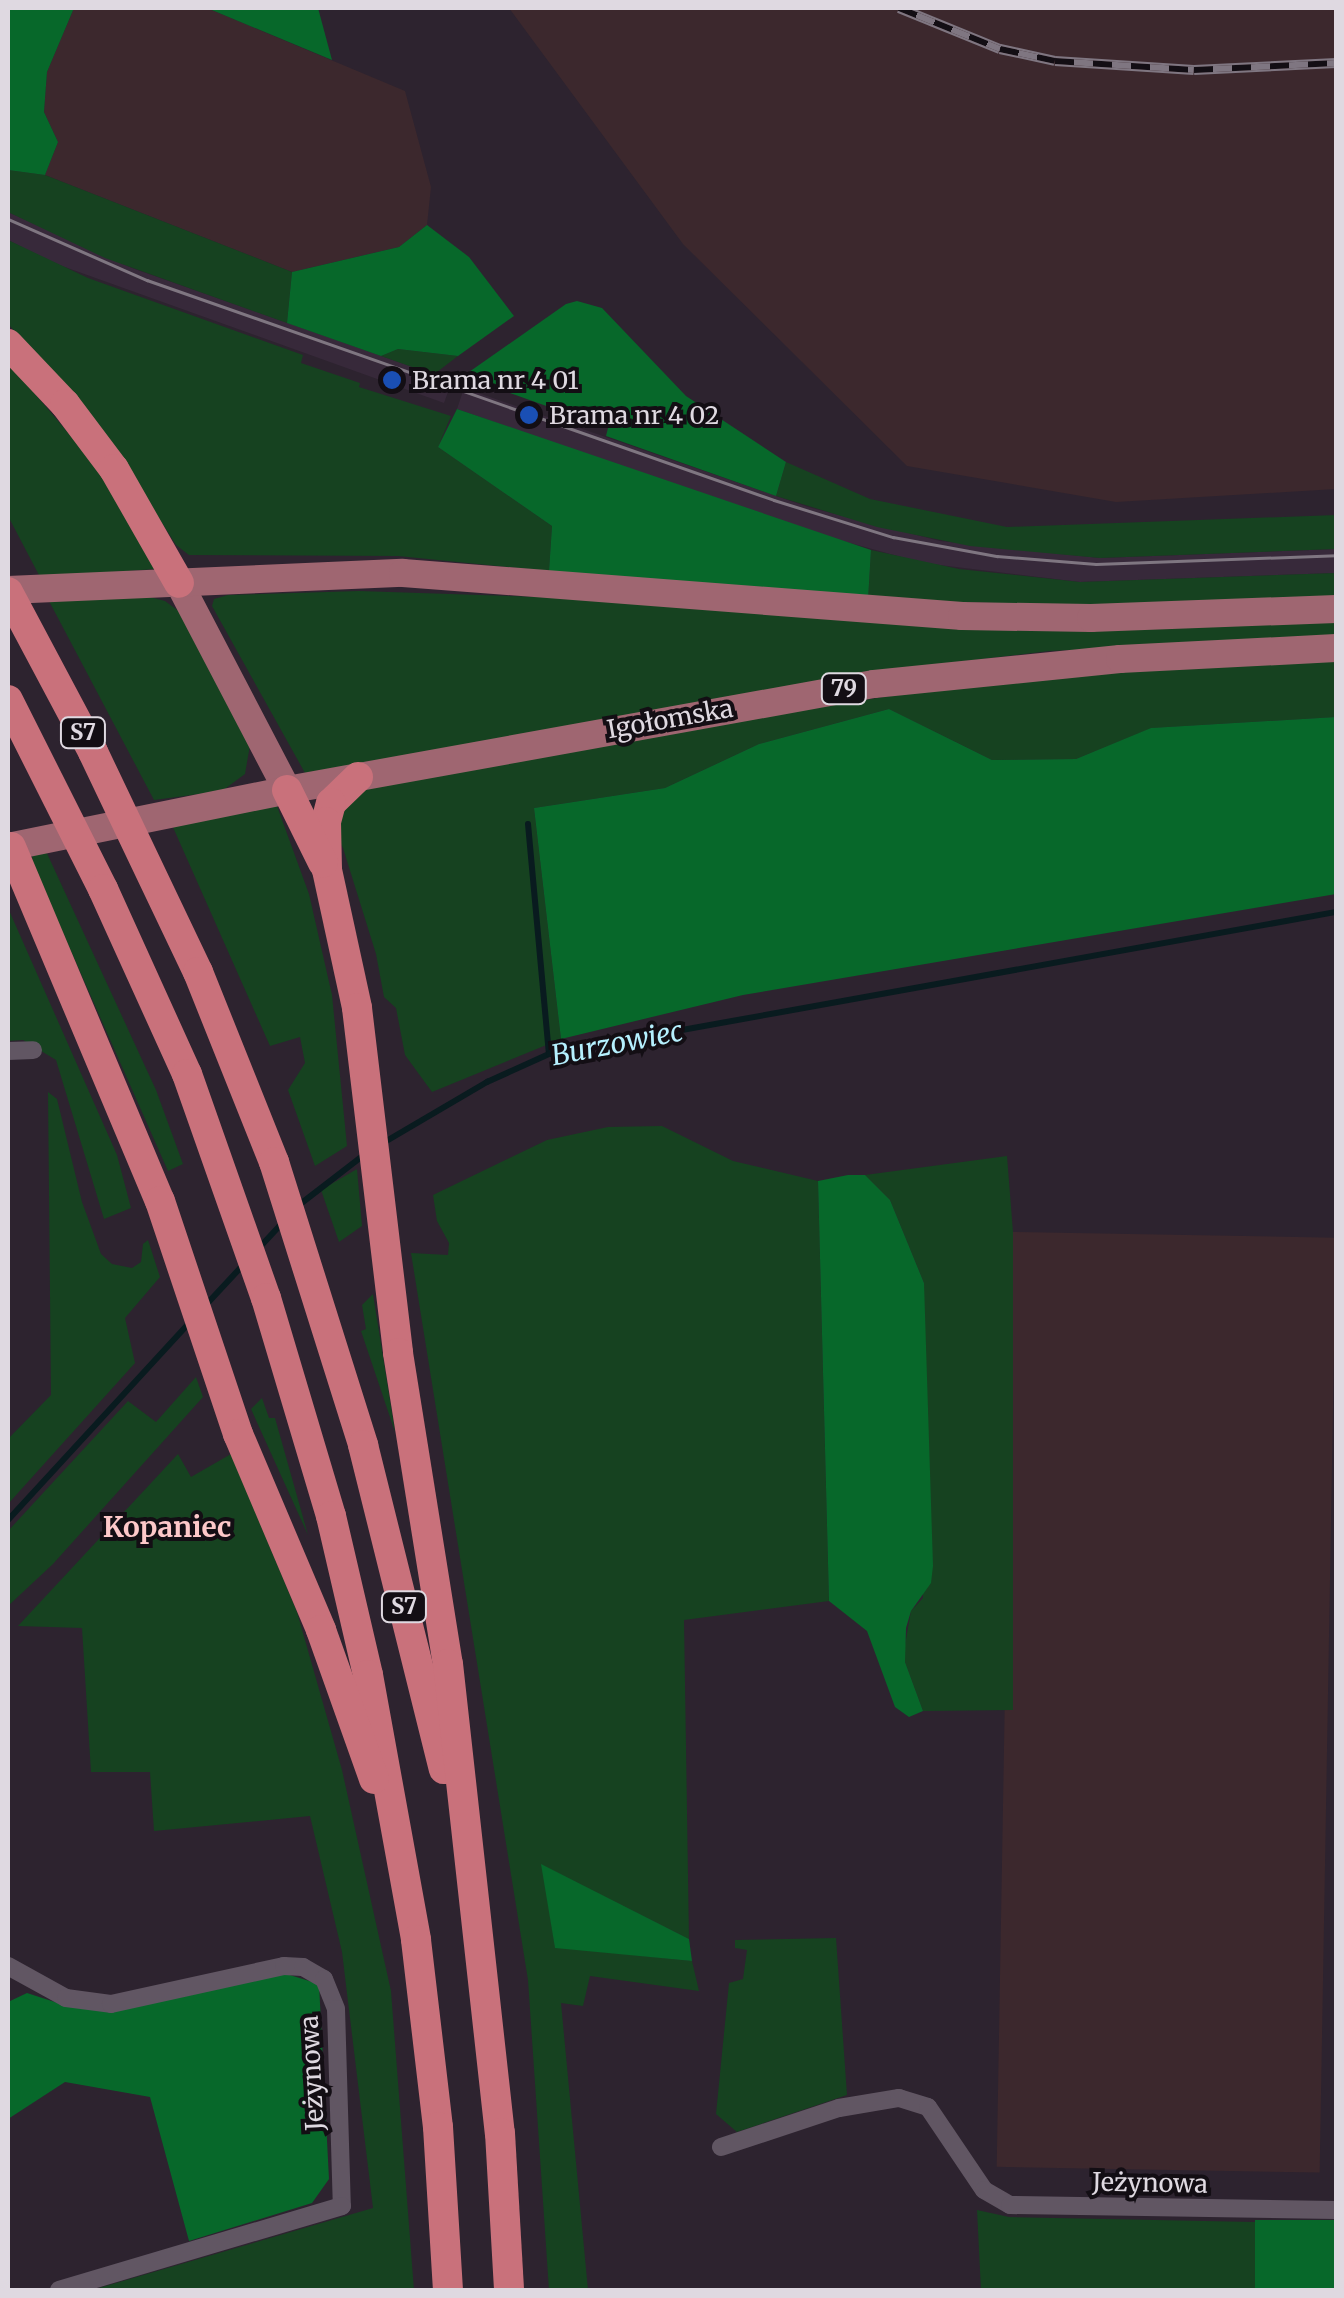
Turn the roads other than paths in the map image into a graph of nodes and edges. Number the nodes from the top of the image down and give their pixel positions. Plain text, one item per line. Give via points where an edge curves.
1 (8, 344) edge
2 (179, 583) junction
3 (8, 591) edge
4 (1336, 609) edge
5 (1336, 648) edge
6 (8, 700) edge
7 (358, 777) junction
8 (287, 790) junction
9 (9, 844) edge
10 (326, 870) junction
11 (32, 1050) dead end
12 (8, 1051) edge
13 (402, 1852) junction
14 (468, 1864) junction
15 (8, 1966) edge
16 (720, 2147) dead end
17 (1336, 2210) edge
18 (59, 2290) edge
19 (448, 2290) edge
20 (509, 2290) edge

1 - 2 highway via 114,469
2 - 3 main road
2 - 4 main road via 403,572 1016,618
2 - 8 main road
3 - 14 highway, S7 via 153,877 274,1162 387,1532
5 - 7 main road, Igołomska / 79 via 1120,659 874,684
6 - 13 highway, S7 via 187,1074 294,1390 352,1605
7 - 8 main road, Igołomska / 79
7 - 10 highway via 331,804
8 - 9 main road, Igołomska / 79
8 - 10 highway
9 - 13 highway via 160,1201 238,1434 322,1630
10 - 14 highway via 357,1008 390,1284 448,1664
11 - 12 street
13 - 19 highway, S7 via 438,2128
14 - 20 highway, S7 via 500,2133
15 - 18 street, Jeżynowa via 66,1998 111,2004 303,1967 320,1973 336,2010 342,2206
16 - 17 street, Jeżynowa via 839,2108 899,2098 928,2107 984,2190 1010,2205

